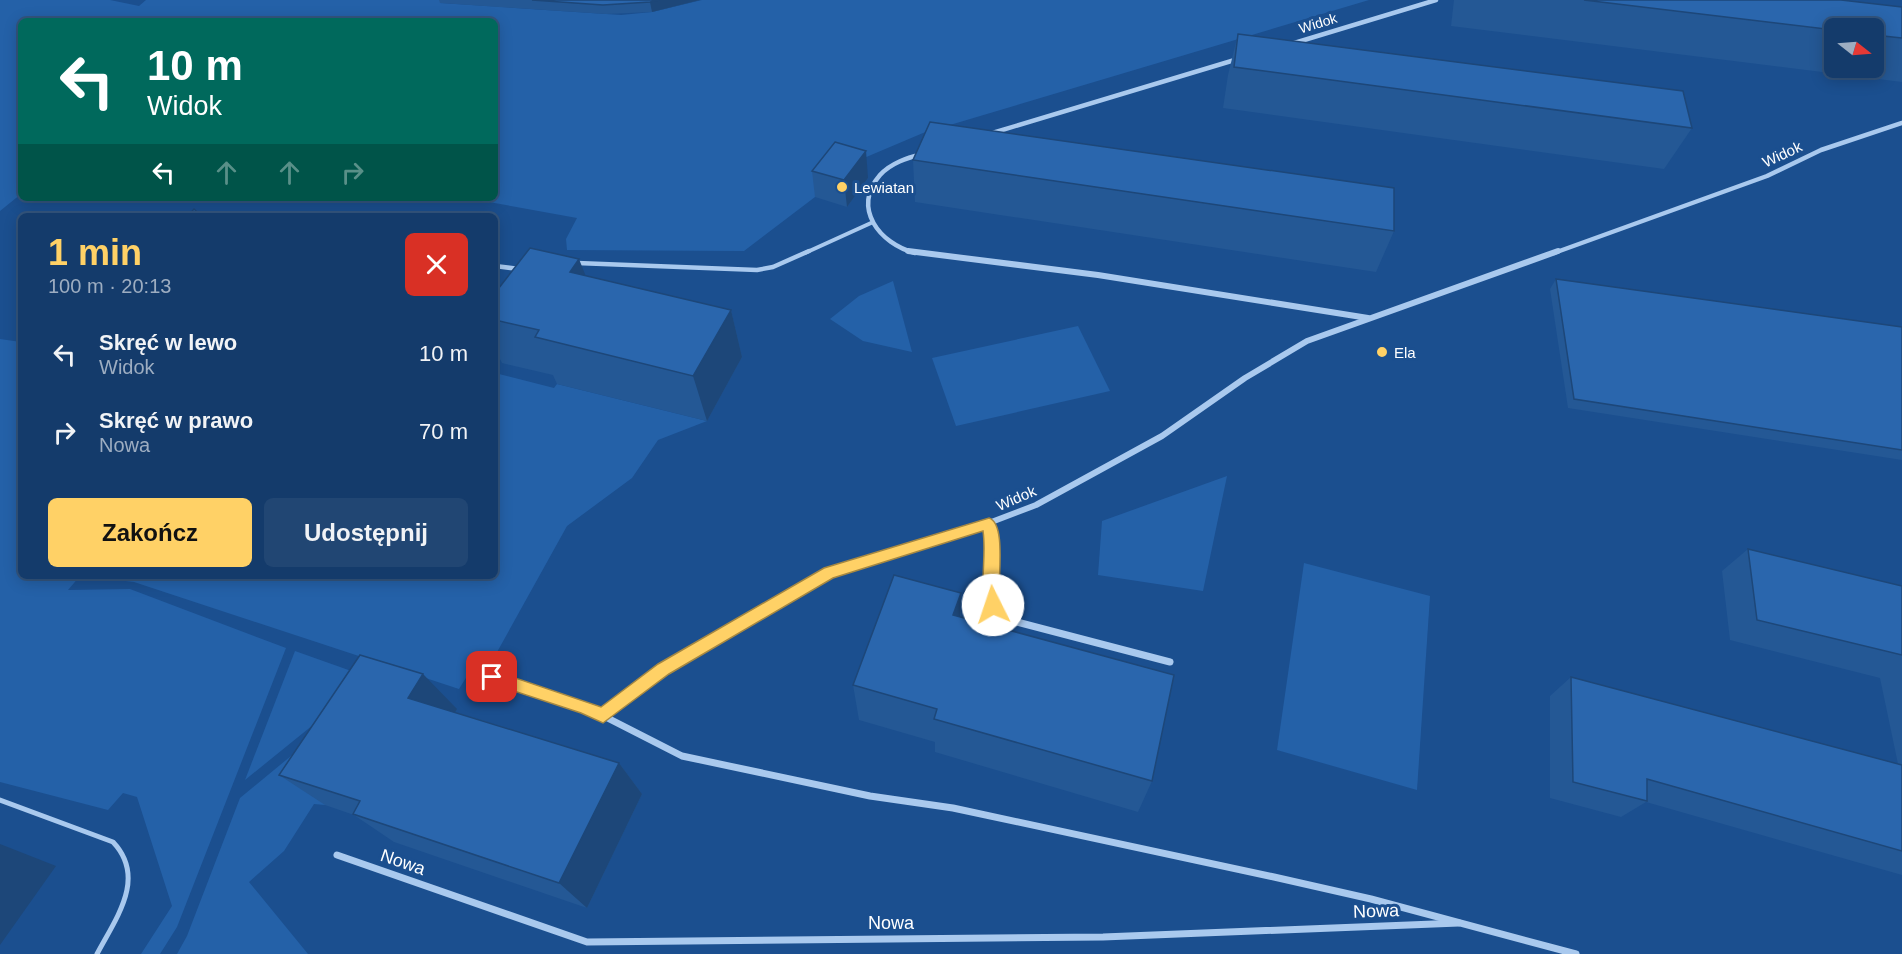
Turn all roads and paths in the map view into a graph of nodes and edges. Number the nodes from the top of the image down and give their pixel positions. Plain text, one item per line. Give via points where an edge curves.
1 (1436, 0) edge
2 (1281, 46) edge
3 (1248, 56) edge
4 (1902, 123) edge
5 (979, 137) edge
6 (933, 150) edge
7 (871, 224) junction
8 (565, 263) edge
9 (498, 266) edge
10 (524, 270) edge
11 (1368, 318) junction
12 (989, 524) junction
13 (1170, 662) dead end
14 (484, 675) dead end
15 (603, 716) junction
16 (0, 800) edge
17 (337, 855) dead end
18 (1459, 923) junction
19 (97, 954) edge
20 (1576, 954) edge

1 - 2 street, Widok
3 - 5 street
4 - 11 street, Widok via 1821,150 1767,176
6 - 7 street via 899,161 877,179 869,196
7 - 8 lane via 773,267 757,270
7 - 11 street, Widok via 884,239 908,251 1017,263
9 - 10 lane
11 - 12 street, Widok via 1307,341 1109,467 1036,505
12 - 13 street via 994,552 990,593 1002,616
12 - 15 street, Widok via 829,573 664,669
14 - 15 street, Nowa via 584,706
15 - 18 street, Nowa via 682,756 870,796 953,808 1285,879
16 - 19 lane via 113,842 125,854 129,864 128,888
17 - 18 street, Nowa via 587,942 1104,937
18 - 20 street, Nowa

